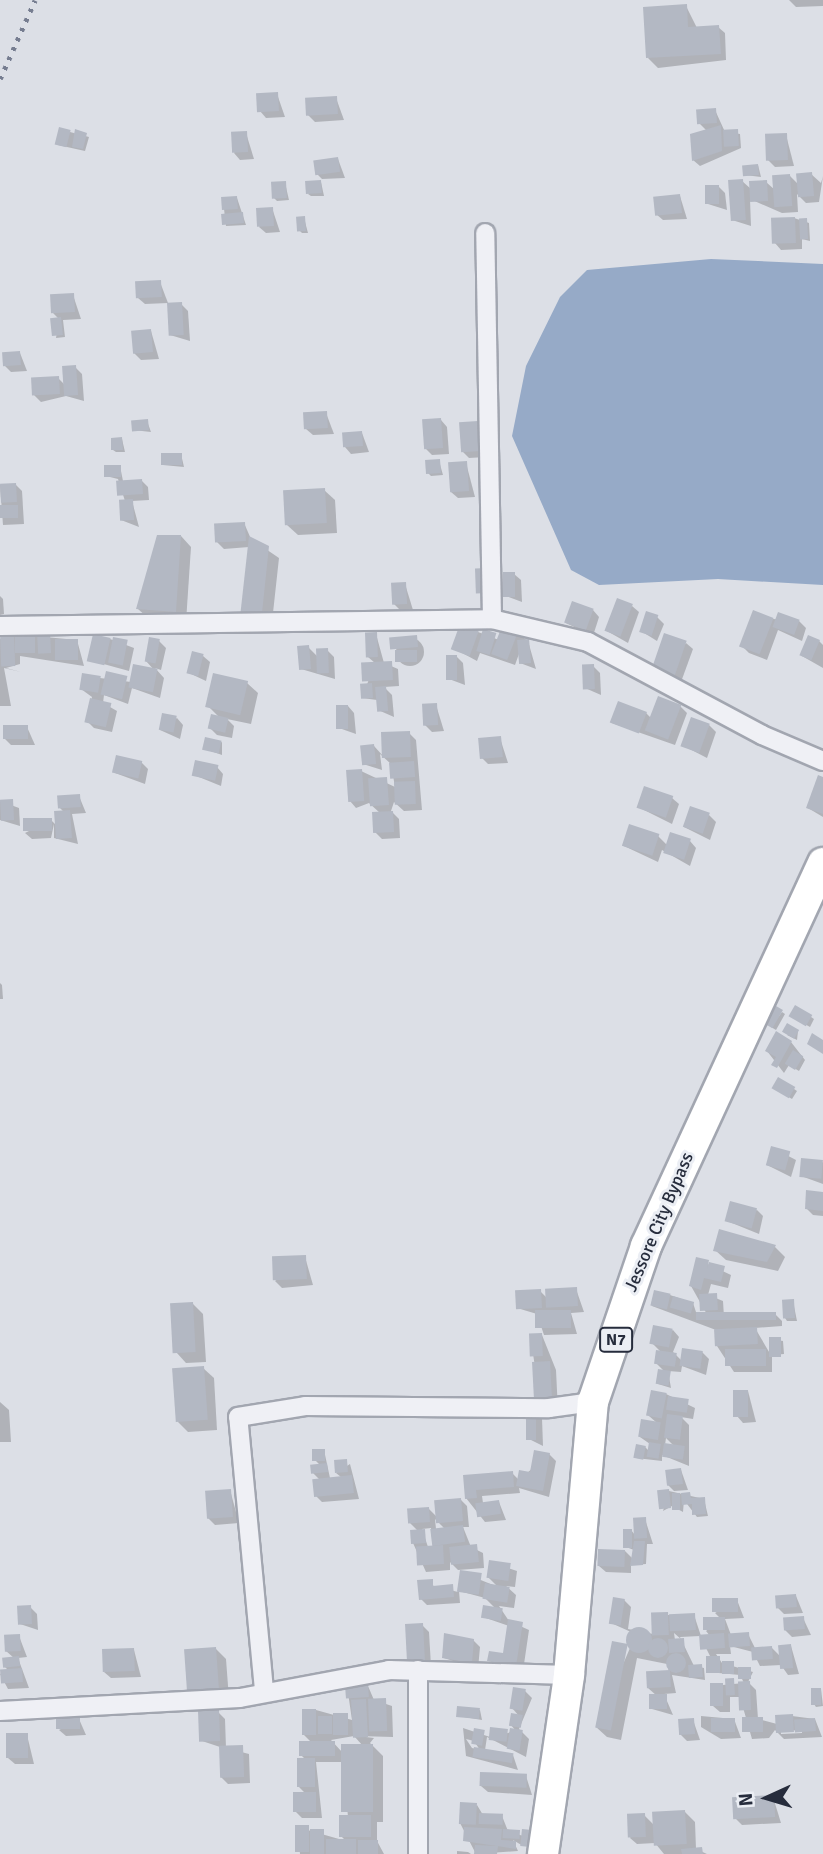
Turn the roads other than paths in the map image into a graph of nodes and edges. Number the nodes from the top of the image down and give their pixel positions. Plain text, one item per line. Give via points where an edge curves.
1 (485, 233) dead end
2 (492, 619) junction
3 (0, 626) edge
4 (823, 761) edge
5 (823, 863) edge
6 (593, 1402) junction
7 (418, 1670) junction
8 (569, 1675) junction
9 (264, 1690) junction
10 (0, 1711) edge
11 (418, 1854) edge
12 (543, 1854) edge

1 - 2 street
2 - 3 street
2 - 4 street via 588,642
5 - 6 highway, Jessore City Bypass / N7 via 646,1246
6 - 8 highway, Jessore City Bypass / N7
6 - 9 street via 549,1408 305,1406 238,1417
7 - 8 street
7 - 9 street
7 - 11 street
8 - 12 highway, Jessore City Bypass / N7
9 - 10 street via 240,1698

